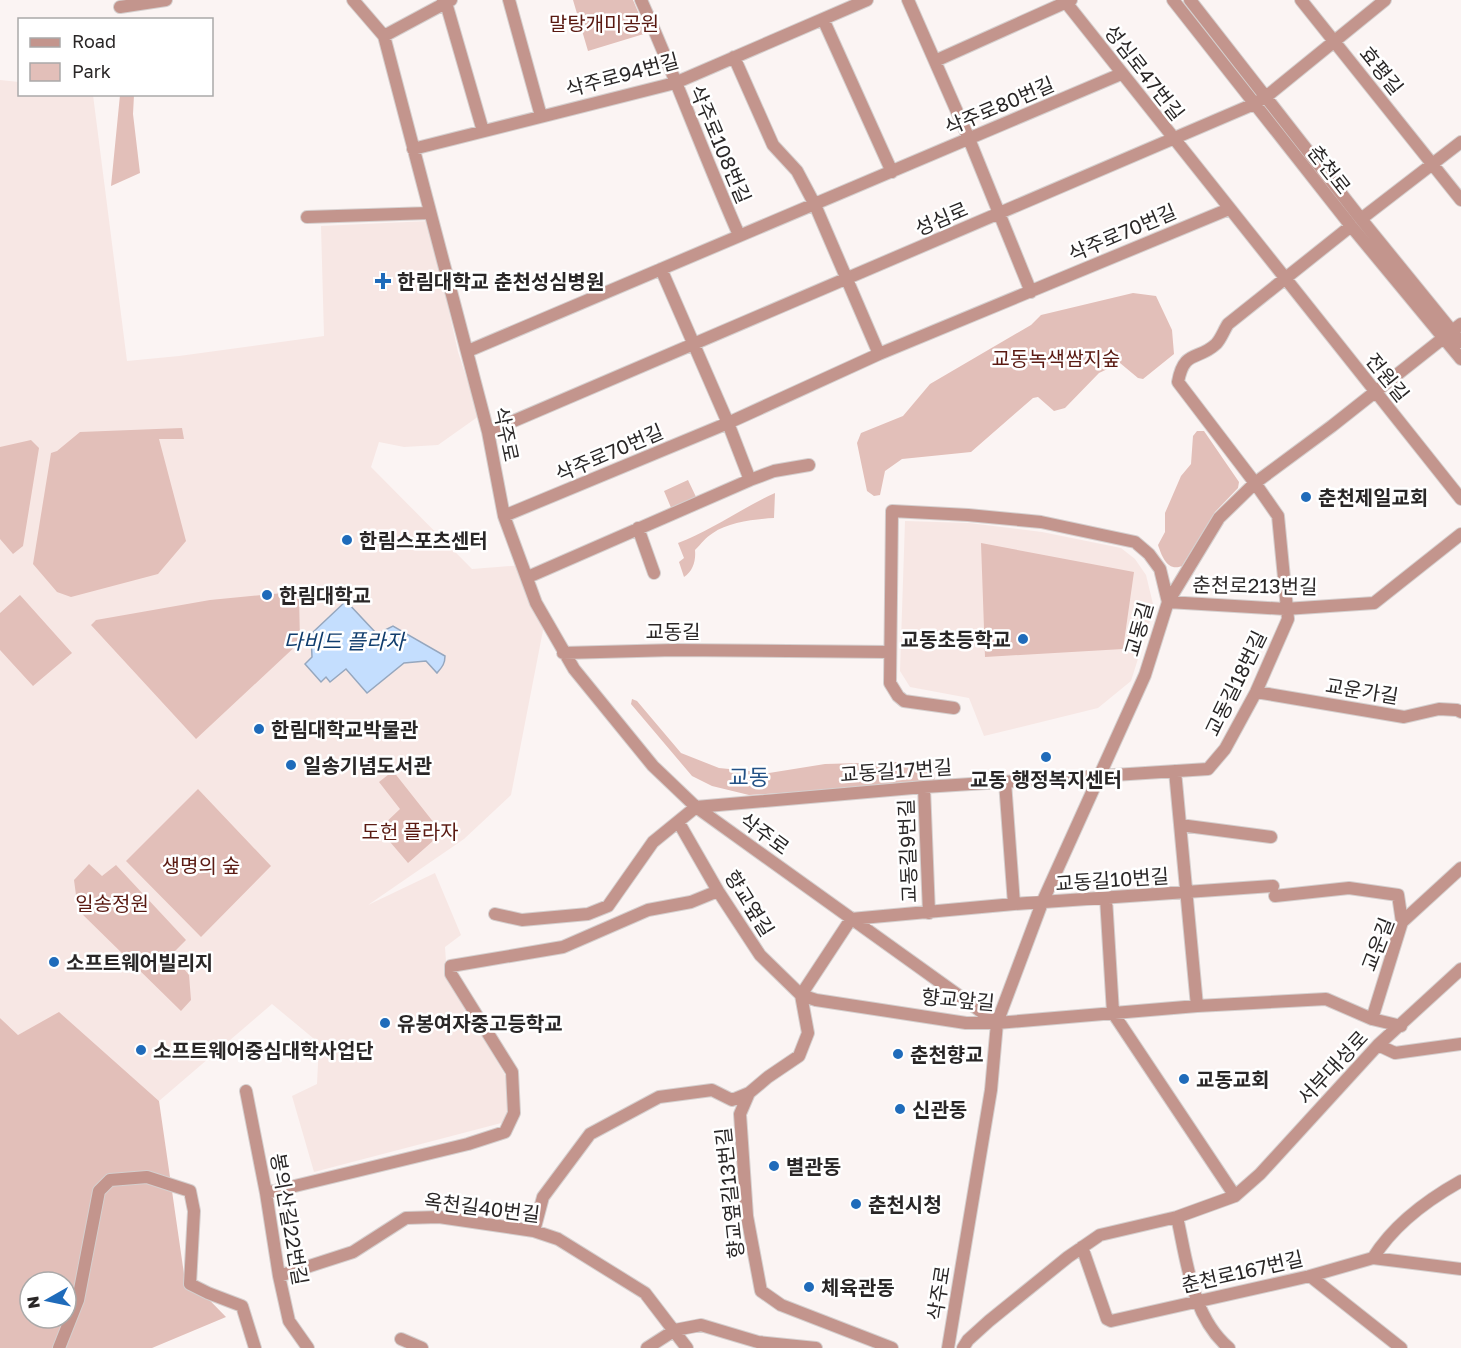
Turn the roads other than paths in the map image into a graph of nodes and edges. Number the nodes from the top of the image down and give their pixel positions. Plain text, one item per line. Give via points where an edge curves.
1 (165, 0) edge
2 (352, 0) edge
3 (509, 0) edge
4 (641, 0) edge
5 (867, 0) edge
6 (908, 0) edge
7 (1173, 0) edge
8 (1190, 0) edge
9 (1301, 0) edge
10 (1385, 0) edge
11 (447, 1) edge
12 (1067, 1) edge
13 (120, 8) dead end
14 (823, 19) junction
15 (384, 36) junction
16 (1335, 41) junction
17 (734, 57) junction
18 (934, 61) junction
19 (1121, 74) junction
20 (675, 83) junction
21 (1267, 96) junction
22 (1254, 104) junction
23 (541, 116) junction
24 (483, 131) junction
25 (969, 139) junction
26 (1174, 140) junction
27 (1461, 142) edge
28 (413, 149) junction
29 (1434, 164) junction
30 (892, 172) junction
31 (1461, 200) edge
32 (814, 205) junction
33 (1229, 209) junction
34 (430, 213) junction
35 (999, 214) junction
36 (308, 217) dead end
37 (1356, 223) junction
38 (739, 236) junction
39 (661, 269) junction
40 (847, 280) junction
41 (1285, 280) junction
42 (1031, 292) junction
43 (1452, 331) edge
44 (1461, 342) edge
45 (693, 345) junction
46 (468, 351) junction
47 (879, 354) junction
48 (1461, 359) edge
49 (1376, 393) junction
50 (728, 423) junction
51 (488, 432) junction
52 (809, 465) dead end
53 (750, 480) junction
54 (1256, 483) junction
55 (1461, 499) edge
56 (504, 516) junction
57 (638, 528) junction
58 (1461, 534) edge
59 (654, 573) dead end
60 (528, 577) junction
61 (1168, 602) junction
62 (1286, 609) junction
63 (563, 652) junction
64 (890, 652) junction
65 (1256, 692) junction
66 (954, 708) dead end
67 (1461, 712) edge
68 (1175, 771) junction
69 (1100, 777) junction
70 (1005, 782) junction
71 (924, 787) junction
72 (696, 807) junction
73 (679, 823) junction
74 (1180, 825) junction
75 (1271, 837) dead end
76 (1461, 868) edge
77 (718, 891) junction
78 (1186, 893) junction
79 (1106, 898) junction
80 (1042, 903) junction
81 (1014, 904) junction
82 (929, 913) junction
83 (495, 914) dead end
84 (851, 919) junction
85 (1402, 922) junction
86 (1461, 969) edge
87 (801, 995) junction
88 (1197, 1006) junction
89 (1113, 1013) junction
90 (1372, 1019) junction
91 (997, 1023) junction
92 (1401, 1026) junction
93 (1461, 1044) edge
94 (1378, 1045) junction
95 (246, 1091) dead end
96 (750, 1093) junction
97 (1461, 1180) edge
98 (266, 1193) junction
99 (1235, 1196) junction
100 (1177, 1217) junction
101 (534, 1231) junction
102 (1082, 1247) junction
103 (1373, 1258) junction
104 (1461, 1269) edge
105 (279, 1276) junction
106 (1310, 1276) junction
107 (1197, 1302) junction
108 (675, 1330) junction
109 (401, 1339) dead end
110 (59, 1348) edge
111 (255, 1348) edge
112 (308, 1348) edge
113 (422, 1348) edge
114 (647, 1348) edge
115 (687, 1348) edge
116 (816, 1348) edge
117 (892, 1348) edge
118 (948, 1348) edge
119 (963, 1348) edge
120 (1229, 1348) edge
121 (1401, 1348) edge

1 - 13 street
2 - 15 street, 삭주로
3 - 23 street
4 - 20 street, 삭주로108번길
5 - 14 street, 삭주로94번길
6 - 18 street
7 - 22 street, 춘천로
8 - 21 street, 춘천로
9 - 16 street, 효평길
10 - 16 street, 성심로
11 - 15 street
11 - 24 street
12 - 18 street
12 - 19 street, 성심로47번길
14 - 17 street, 삭주로94번길
14 - 30 street
15 - 28 street, 삭주로
16 - 21 street, 성심로
16 - 29 street, 효평길
17 - 20 street, 삭주로94번길
17 - 32 street via 773,145 797,171
18 - 25 street
19 - 25 street, 삭주로80번길
19 - 26 street, 성심로47번길
20 - 23 street, 삭주로94번길
20 - 38 street, 삭주로108번길
21 - 22 street, 성심로
21 - 37 street, 춘천로
22 - 26 street, 성심로
22 - 37 street, 춘천로
23 - 24 street, 삭주로94번길
24 - 28 street, 삭주로94번길
25 - 30 street, 삭주로80번길
25 - 35 street
26 - 33 street, 전원길
26 - 35 street, 성심로
27 - 29 street
28 - 34 street, 삭주로
29 - 31 street, 효평길
29 - 37 street
30 - 32 street, 삭주로80번길
32 - 38 street, 삭주로80번길
32 - 40 street
33 - 41 street, 전원길
33 - 42 street, 삭주로70번길
34 - 36 street
34 - 46 street, 삭주로
35 - 40 street, 성심로
35 - 42 street
37 - 41 street
37 - 43 street, 춘천로
38 - 39 street, 삭주로80번길
39 - 45 street
39 - 46 street, 삭주로80번길
40 - 45 street, 성심로
40 - 47 street
41 - 49 street, 전원길
41 - 54 street, 교동길18번길 via 1228,324 1216,344 1186,360 1178,382
42 - 47 street, 삭주로70번길
43 - 44 street, 춘천로
43 - 48 street, 춘천로
43 - 49 street
45 - 50 street
45 - 51 street, 성심로
46 - 51 street, 삭주로
47 - 50 street, 삭주로70번길
49 - 54 street
49 - 55 street, 전원길
50 - 53 street
50 - 56 street, 삭주로70번길
51 - 56 street, 삭주로
52 - 53 street
53 - 57 street
54 - 61 street via 1219,518
54 - 62 street, 교동길18번길 via 1278,516
56 - 60 street, 삭주로
57 - 59 street
57 - 60 street
58 - 62 street, 춘천로213번길 via 1374,603
60 - 63 street, 삭주로 via 536,603
61 - 62 street, 춘천로213번길
61 - 64 street, 교동길 via 1161,568 1135,542 1041,522 892,511
61 - 69 street, 교동길 via 1145,675
62 - 65 street, 교동길18번길 via 1288,619
63 - 64 street, 교동길
63 - 72 street, 삭주로 via 653,766
64 - 66 street, 교동길 via 890,683 898,696 904,701
65 - 67 street, 교운가길 via 1404,717 1439,709
65 - 68 street, 교동길18번길 via 1225,749 1208,769
68 - 69 street, 교동길18번길
68 - 74 street, 교동길10번길
69 - 70 street, 교동길17번길
69 - 80 street, 교동길
70 - 71 street, 교동길17번길
70 - 81 street
71 - 72 street, 교동길17번길
71 - 82 street, 교동길9번길
72 - 73 street
72 - 84 street, 삭주로
73 - 77 street, 향교옆길
73 - 83 street via 653,842 608,906 588,914 522,920
74 - 75 street
74 - 78 street, 교동길10번길
76 - 85 street, 교운길
77 - 87 street, 향교옆길 via 760,955
77 - 98 street via 691,902 648,910 563,947 452,966 451,974 513,1072 514,1113 505,1132
78 - 79 street, 교동길10번길
78 - 85 street, 교동길10번길 via 1349,888 1398,895
78 - 88 street
79 - 80 street, 교동길10번길
79 - 89 street
80 - 81 street, 교동길9번길
80 - 91 street, 교동길
81 - 82 street, 교동길9번길
82 - 84 street, 교동길9번길
84 - 87 street
84 - 91 street, 삭주로
85 - 90 street, 교운길
86 - 92 street, 서부대성로
87 - 91 street, 향교앞길 via 966,1023
87 - 96 street via 808,1033 799,1056
88 - 89 street, 향교앞길
88 - 90 street, 향교앞길 via 1326,999
89 - 91 street, 향교앞길
89 - 99 street
90 - 92 street, 향교앞길
91 - 118 street, 삭주로 via 991,1090
92 - 94 street, 서부대성로
93 - 94 street via 1395,1053
94 - 99 street, 서부대성로 via 1260,1174
95 - 98 street, 봉의산길22번길
96 - 101 street via 732,1100 712,1090 659,1096 590,1134 543,1197
96 - 117 street, 향교옆길13번길 via 740,1114 747,1216 761,1291 781,1305
97 - 103 street via 1407,1217
98 - 105 street, 봉의산길22번길
99 - 100 street, 서부대성로
100 - 102 street, 서부대성로 via 1100,1235
100 - 107 street
101 - 105 street, 옥천길40번길 via 439,1217 406,1218 353,1252
101 - 108 street, 옥천길40번길 via 558,1239 645,1293
102 - 107 street, 춘천로167번길 via 1111,1322
102 - 119 street, 서부대성로 via 989,1321
103 - 104 street, 춘천로167번길
103 - 106 street, 춘천로167번길
105 - 112 street, 봉의산길22번길 via 289,1321
106 - 107 street, 춘천로167번길
106 - 121 street
107 - 120 street
108 - 114 street
108 - 115 street, 옥천길40번길
108 - 116 street via 701,1324 758,1342
109 - 113 street
110 - 111 street via 78,1300 99,1191 110,1179 147,1177 190,1191 194,1211 190,1284 242,1306

